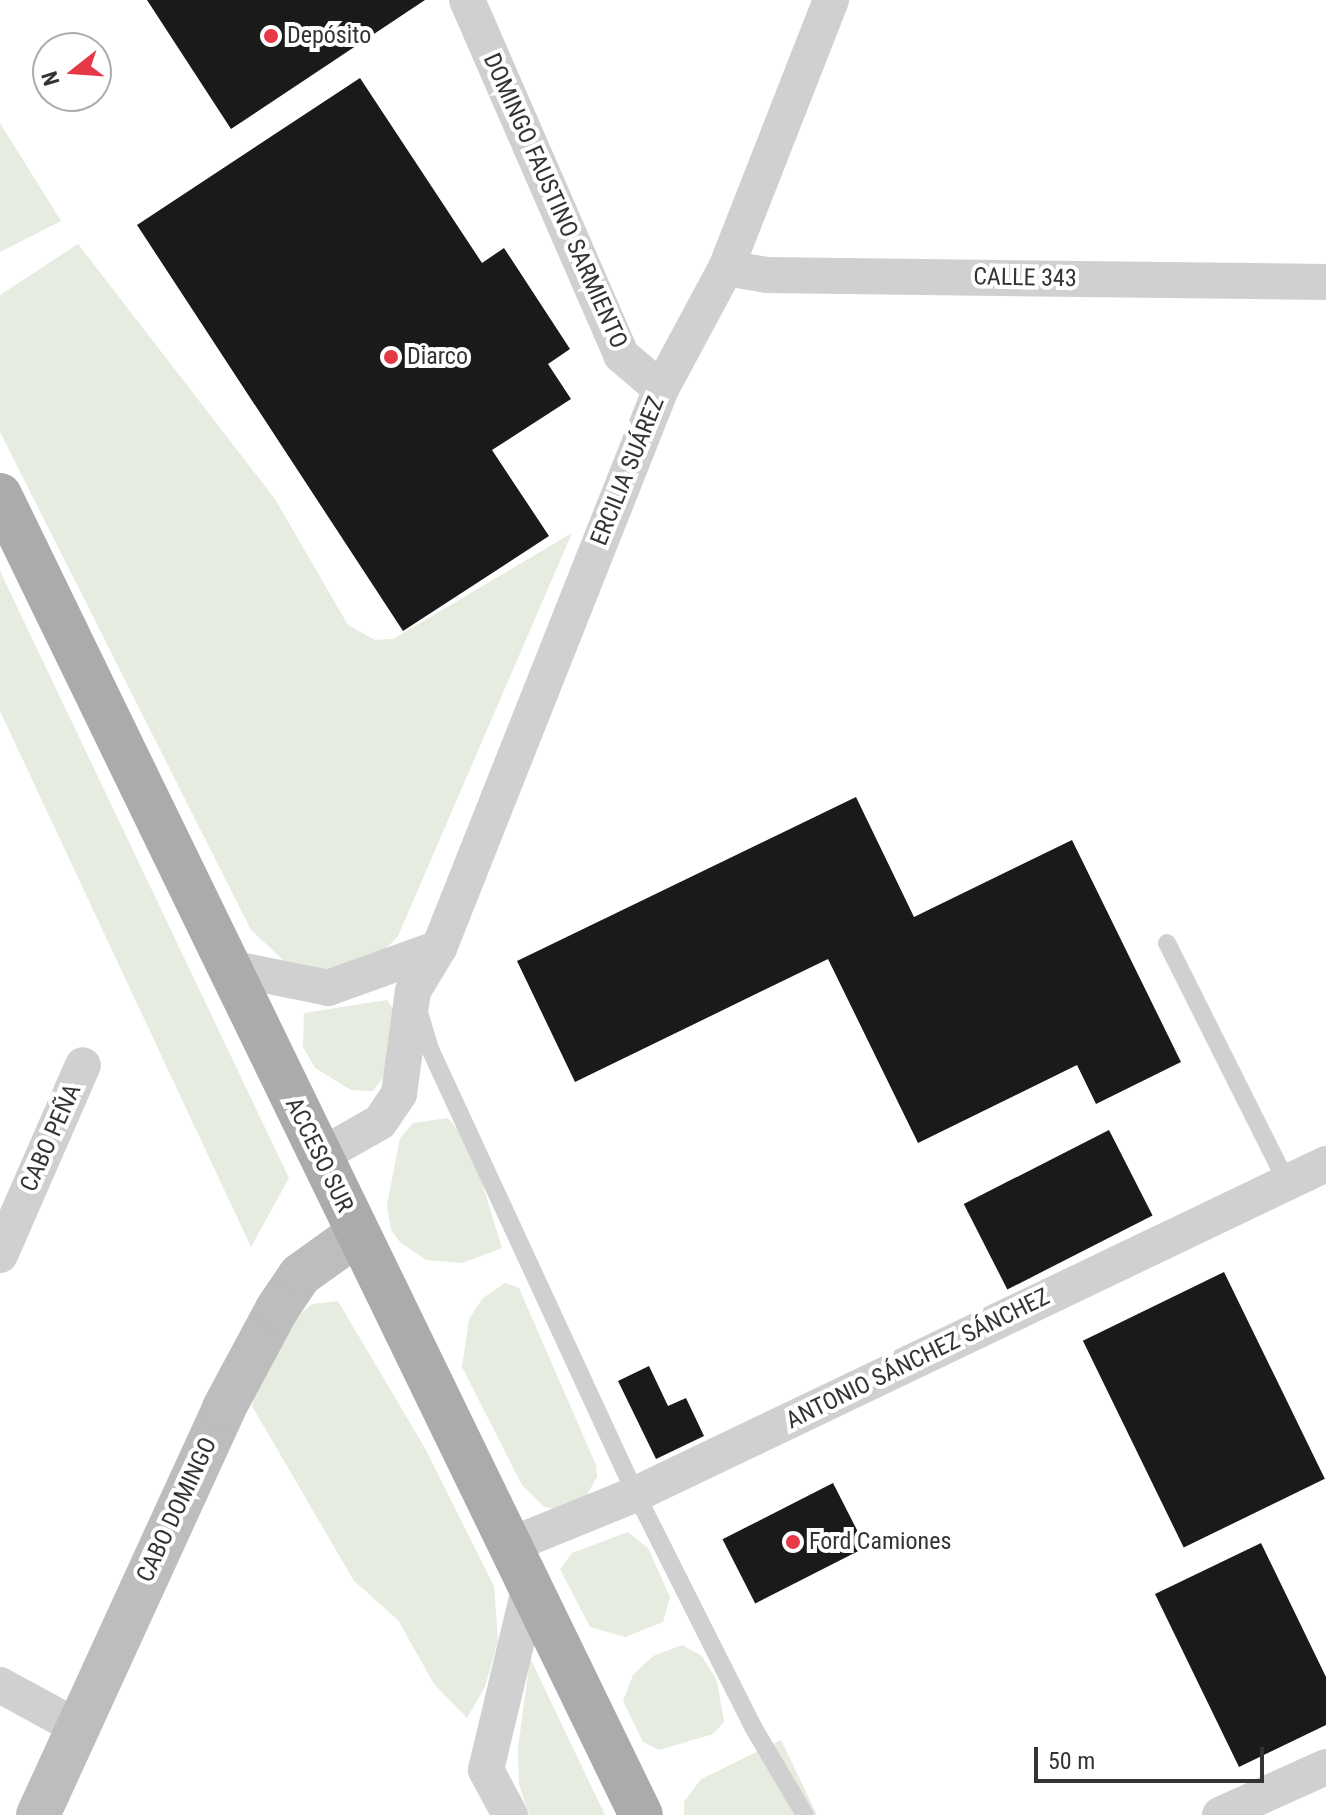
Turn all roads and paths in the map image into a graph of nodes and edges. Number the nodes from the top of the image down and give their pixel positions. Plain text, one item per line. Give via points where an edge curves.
1 (467, 0) edge
2 (831, 0) edge
3 (726, 268) junction
4 (1326, 282) edge
5 (661, 389) junction
6 (0, 495) edge
7 (1167, 943) dead end
8 (439, 948) junction
9 (230, 968) junction
10 (413, 991) junction
11 (83, 1065) dead end
12 (320, 1156) junction
13 (1326, 1164) edge
14 (1287, 1183) junction
15 (357, 1234) junction
16 (0, 1255) edge
17 (636, 1494) junction
18 (508, 1546) junction
19 (529, 1589) junction
20 (0, 1685) edge
21 (77, 1727) junction
22 (1326, 1767) edge
23 (38, 1815) edge
24 (510, 1815) edge
25 (641, 1815) edge
26 (805, 1815) edge
27 (1220, 1815) edge

1 - 5 street, DOMINGO FAUSTINO SARMIENTO via 621,355
2 - 3 street, ERCILIA SUÁREZ
3 - 4 street, CALLE 343 via 767,275
3 - 5 street, ERCILIA SUÁREZ
5 - 8 street, ERCILIA SUÁREZ
6 - 9 main road, ACCESO SUR
7 - 14 lane
8 - 9 street via 328,988
8 - 10 street, ERCILIA SUÁREZ
9 - 12 main road, ACCESO SUR
10 - 12 street, ERCILIA SUÁREZ via 399,1094 380,1122
10 - 17 lane via 430,1049
11 - 16 street, CABO PEÑA
12 - 15 main road, ACCESO SUR
13 - 14 street, ANTONIO SÁNCHEZ SÁNCHEZ
14 - 17 street, ANTONIO SÁNCHEZ SÁNCHEZ
15 - 18 main road, ACCESO SUR
15 - 21 street, CABO DOMINGO via 300,1275 277,1309 224,1408
17 - 18 street, ANTONIO SÁNCHEZ SÁNCHEZ
17 - 26 lane via 753,1727
18 - 19 main road, ACCESO SUR
19 - 24 street via 486,1770
19 - 25 main road, ACCESO SUR
20 - 21 street
21 - 23 street, CABO DOMINGO
22 - 27 street

